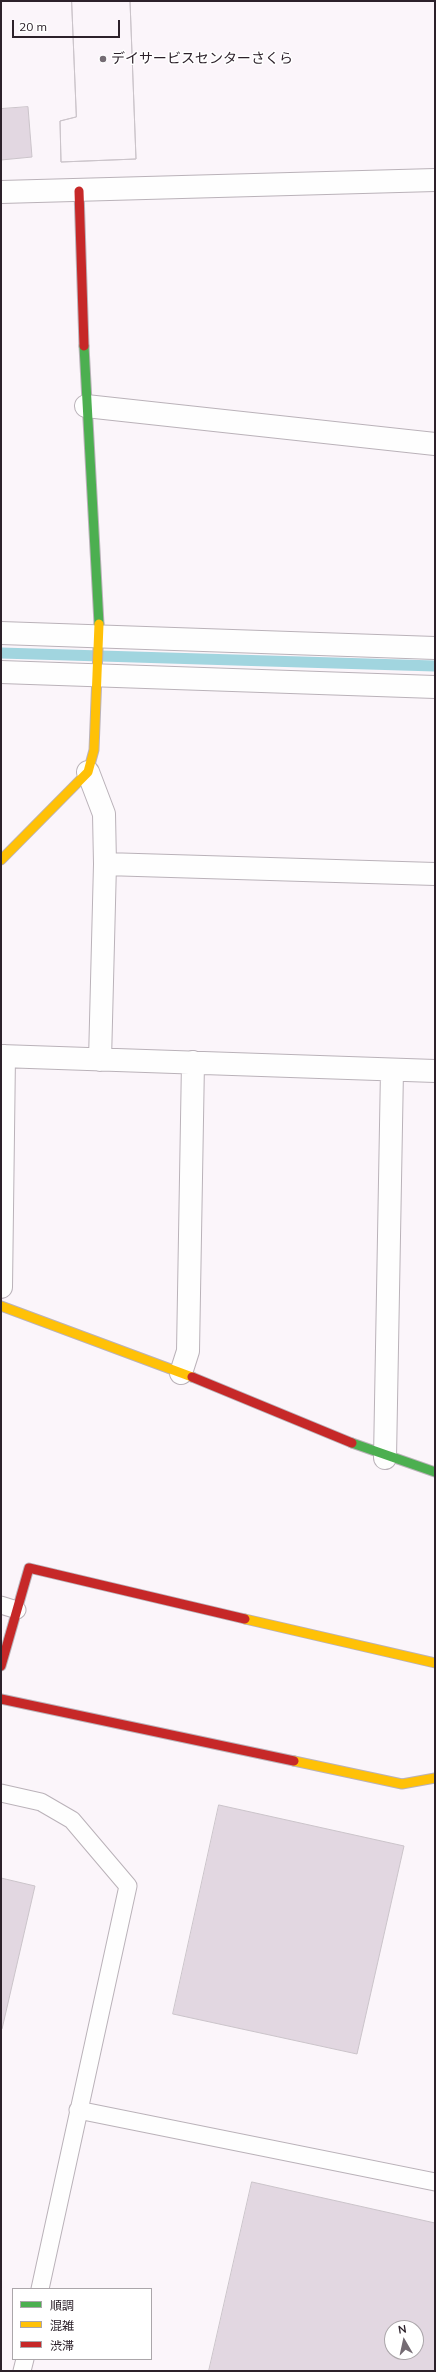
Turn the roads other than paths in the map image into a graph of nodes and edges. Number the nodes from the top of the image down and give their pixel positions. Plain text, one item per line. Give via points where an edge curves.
1 (435, 180) edge
2 (79, 191) junction
3 (1, 192) edge
4 (86, 406) junction
5 (435, 444) edge
6 (1, 633) edge
7 (99, 641) junction
8 (435, 648) edge
9 (98, 670) junction
10 (1, 672) edge
11 (435, 687) edge
12 (88, 772) junction
13 (1, 860) edge
14 (105, 864) junction
15 (435, 874) edge
16 (2, 1056) edge
17 (100, 1060) junction
18 (193, 1062) junction
19 (392, 1070) junction
20 (435, 1071) edge
21 (1, 1288) edge
22 (1, 1306) edge
23 (181, 1373) junction
24 (385, 1458) junction
25 (435, 1472) edge
26 (1, 1605) edge
27 (17, 1610) junction
28 (435, 1663) edge
29 (1, 1666) edge
30 (1, 1699) edge
31 (435, 1778) edge
32 (1, 1793) edge
33 (78, 2110) junction
34 (435, 2182) edge
35 (40, 2288) edge
36 (25, 2360) edge
37 (22, 2371) edge

1 - 2 street
2 - 3 street
2 - 4 street
4 - 5 street
4 - 7 street
6 - 7 street
7 - 8 street
7 - 9 street
9 - 10 street
9 - 11 street
9 - 12 street via 94,750
12 - 13 street
12 - 14 street via 104,814
14 - 15 street
14 - 17 street
16 - 17 street
16 - 21 street
17 - 18 street
18 - 19 street
18 - 23 street via 188,1351
19 - 20 street
19 - 24 street
22 - 23 street via 74,1331
23 - 24 street
24 - 25 street
26 - 27 lane
27 - 28 street via 29,1568
27 - 29 street
30 - 31 street via 402,1784
32 - 33 lane via 41,1802 72,1820 128,1886
33 - 34 lane
33 - 35 lane
36 - 37 lane

